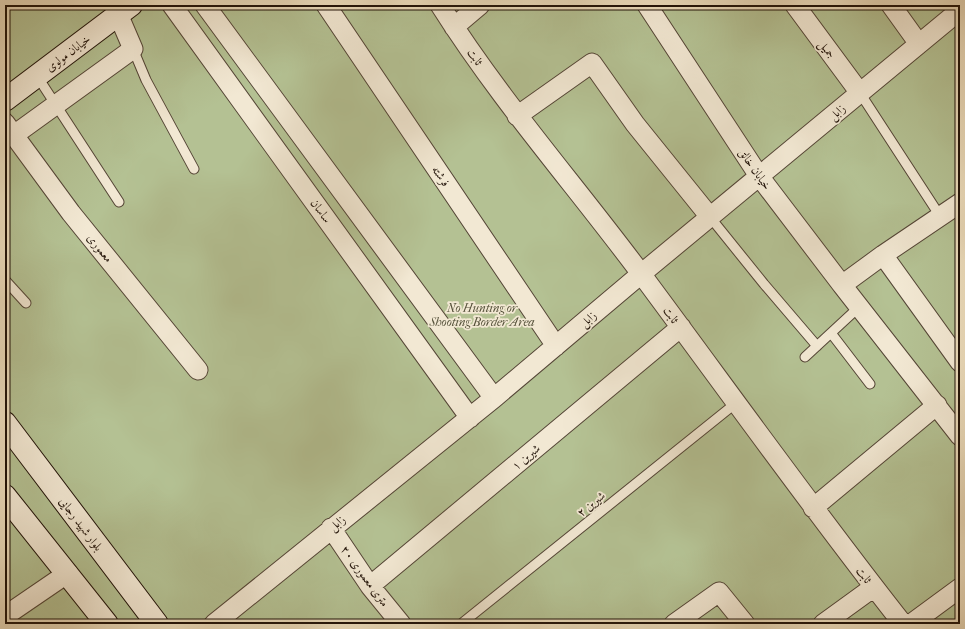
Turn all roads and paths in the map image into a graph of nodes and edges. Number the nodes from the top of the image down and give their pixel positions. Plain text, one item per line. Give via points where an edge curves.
1 (172, 5) edge
2 (205, 5) edge
3 (326, 5) edge
4 (440, 5) edge
5 (480, 5) edge
6 (647, 5) edge
7 (795, 5) edge
8 (891, 5) edge
9 (125, 10) edge
10 (960, 10) edge
11 (454, 27) junction
12 (919, 44) junction
13 (133, 49) junction
14 (37, 76) junction
15 (860, 93) junction
16 (5, 100) edge
17 (56, 105) junction
18 (517, 116) junction
19 (10, 129) edge
20 (194, 169) dead end
21 (760, 176) junction
22 (119, 202) dead end
23 (960, 203) edge
24 (940, 216) junction
25 (710, 217) junction
26 (883, 255) junction
27 (641, 274) junction
28 (5, 280) edge
29 (842, 285) junction
30 (26, 303) dead end
31 (859, 307) junction
32 (681, 328) junction
33 (830, 333) junction
34 (556, 346) junction
35 (817, 346) junction
36 (805, 357) dead end
37 (960, 362) edge
38 (198, 370) dead end
39 (870, 384) dead end
40 (494, 398) junction
41 (736, 403) junction
42 (937, 405) junction
43 (470, 418) junction
44 (5, 423) edge
45 (960, 436) edge
46 (5, 496) edge
47 (813, 508) junction
48 (331, 528) junction
49 (68, 573) junction
50 (370, 586) junction
51 (874, 587) junction
52 (960, 588) edge
53 (5, 616) edge
54 (107, 624) edge
55 (157, 624) edge
56 (214, 624) edge
57 (400, 624) edge
58 (461, 624) edge
59 (674, 624) edge
60 (745, 624) edge
61 (823, 624) edge
62 (903, 624) edge
63 (911, 624) edge

1 - 43 street, ساسان
2 - 40 street
3 - 34 street, فرشته
4 - 11 street, ثابت
5 - 11 street
6 - 21 street, خیابان خالق
7 - 15 street, جمیل
8 - 12 street
9 - 13 street
9 - 14 main road, خیابان مولوی
10 - 12 street, زابل
11 - 18 street, ثابت
12 - 15 street, زابل
13 - 17 street
13 - 20 lane via 146,80
14 - 16 main road, خیابان مولوی
14 - 17 lane
15 - 21 street, زابل
15 - 24 lane
17 - 19 street
17 - 22 lane
18 - 25 street via 592,64 635,124
18 - 27 street, ثابت
19 - 38 street, معموری via 71,213
21 - 25 street, زابل
21 - 29 street, خیابان خالق
23 - 24 street
24 - 26 street
25 - 27 street, زابل
25 - 35 lane
26 - 29 street
26 - 37 street
27 - 32 street, ثابت
27 - 34 street, زابل
28 - 30 lane
29 - 31 street, خیابان خالق
31 - 33 lane
31 - 42 street, خیابان خالق
32 - 41 street, ثابت
32 - 50 street, شیرین ۱
33 - 35 lane
33 - 39 lane
34 - 40 street, زابل
35 - 36 lane
40 - 43 street, زابل
41 - 47 street, ثابت
41 - 58 lane, شیرین ۲
42 - 45 street, خیابان خالق
42 - 47 street
43 - 48 street, زابل
44 - 55 main road, بلوار شهید رجایی
46 - 49 main road
47 - 51 street, ثابت
48 - 50 street, ۲۰ متری معموری
48 - 56 street, زابل
49 - 53 street
49 - 54 main road
50 - 57 street, ۲۰ متری معموری
51 - 61 street
51 - 62 street, ثابت
52 - 63 street
59 - 60 street via 719,592

